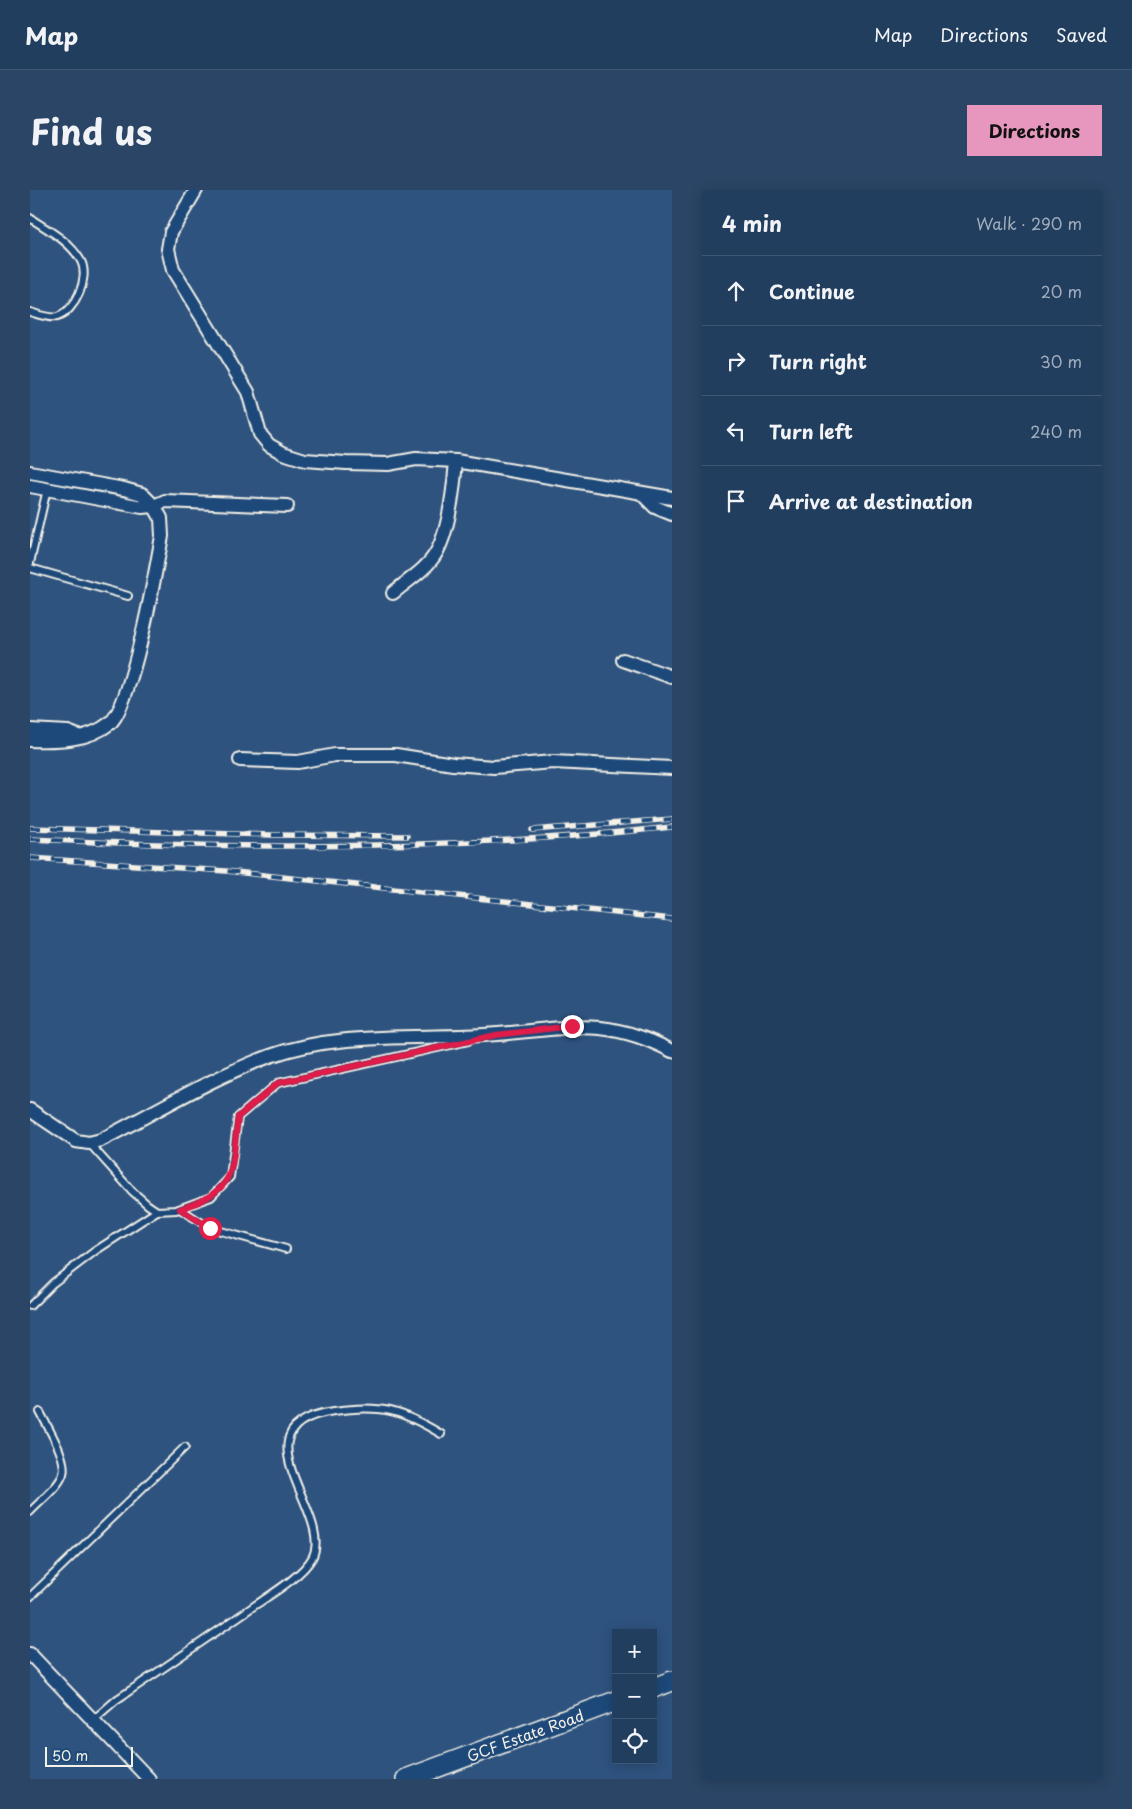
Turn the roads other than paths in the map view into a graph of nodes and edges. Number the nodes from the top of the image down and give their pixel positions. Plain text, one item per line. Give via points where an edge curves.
1 (196, 190) edge
2 (30, 218) edge
3 (30, 312) edge
4 (456, 461) junction
5 (30, 472) edge
6 (30, 486) edge
7 (47, 489) junction
8 (642, 494) junction
9 (672, 498) edge
10 (154, 506) junction
11 (286, 506) dead end
12 (672, 514) edge
13 (30, 563) edge
14 (30, 568) edge
15 (393, 593) dead end
16 (128, 596) dead end
17 (623, 660) dead end
18 (672, 677) edge
19 (30, 730) edge
20 (78, 736) junction
21 (30, 740) edge
22 (240, 760) dead end
23 (672, 768) edge
24 (496, 1035) junction
25 (672, 1051) edge
26 (30, 1110) edge
27 (89, 1143) junction
28 (180, 1209) junction
29 (157, 1211) junction
30 (286, 1249) dead end
31 (30, 1306) edge
32 (40, 1412) dead end
33 (441, 1434) dead end
34 (185, 1447) dead end
35 (31, 1507) edge
36 (30, 1597) edge
37 (30, 1654) edge
38 (672, 1681) edge
39 (657, 1687) edge
40 (612, 1703) edge
41 (93, 1720) junction
42 (149, 1779) edge
43 (406, 1779) edge

1 - 4 street via 171,232 168,249 173,270 248,392 260,434 269,445 305,460 388,464 416,459
2 - 3 lane via 61,239 77,255 84,269 78,295 61,315 52,318
4 - 8 street
4 - 15 street via 453,493 436,553
5 - 10 street via 124,489 142,494
6 - 7 street
7 - 10 street via 142,507
7 - 13 lane
8 - 9 street
8 - 12 street via 655,507
10 - 11 street via 165,501
10 - 20 street via 160,518 162,536 130,684 112,721 98,730
14 - 16 lane
17 - 18 street
19 - 20 street via 68,732
20 - 21 street via 70,740
22 - 23 street via 298,762 335,755 396,755 486,766 553,762
24 - 25 street via 572,1026 602,1028 646,1038
24 - 27 street via 349,1041 299,1048 270,1056 208,1082 101,1140
24 - 28 lane via 278,1083 238,1117 230,1177 212,1197
26 - 27 street via 76,1141
27 - 29 lane via 132,1191
28 - 29 lane
28 - 30 lane via 210,1228
29 - 31 lane via 95,1251 53,1283
32 - 35 lane via 56,1443 64,1473
33 - 41 lane via 410,1415 382,1408 324,1412 304,1420 292,1433 288,1458 316,1536 311,1560 275,1591 116,1700
34 - 36 lane
37 - 41 street
38 - 39 main road
40 - 43 main road, GCF Estate Road
41 - 42 street

